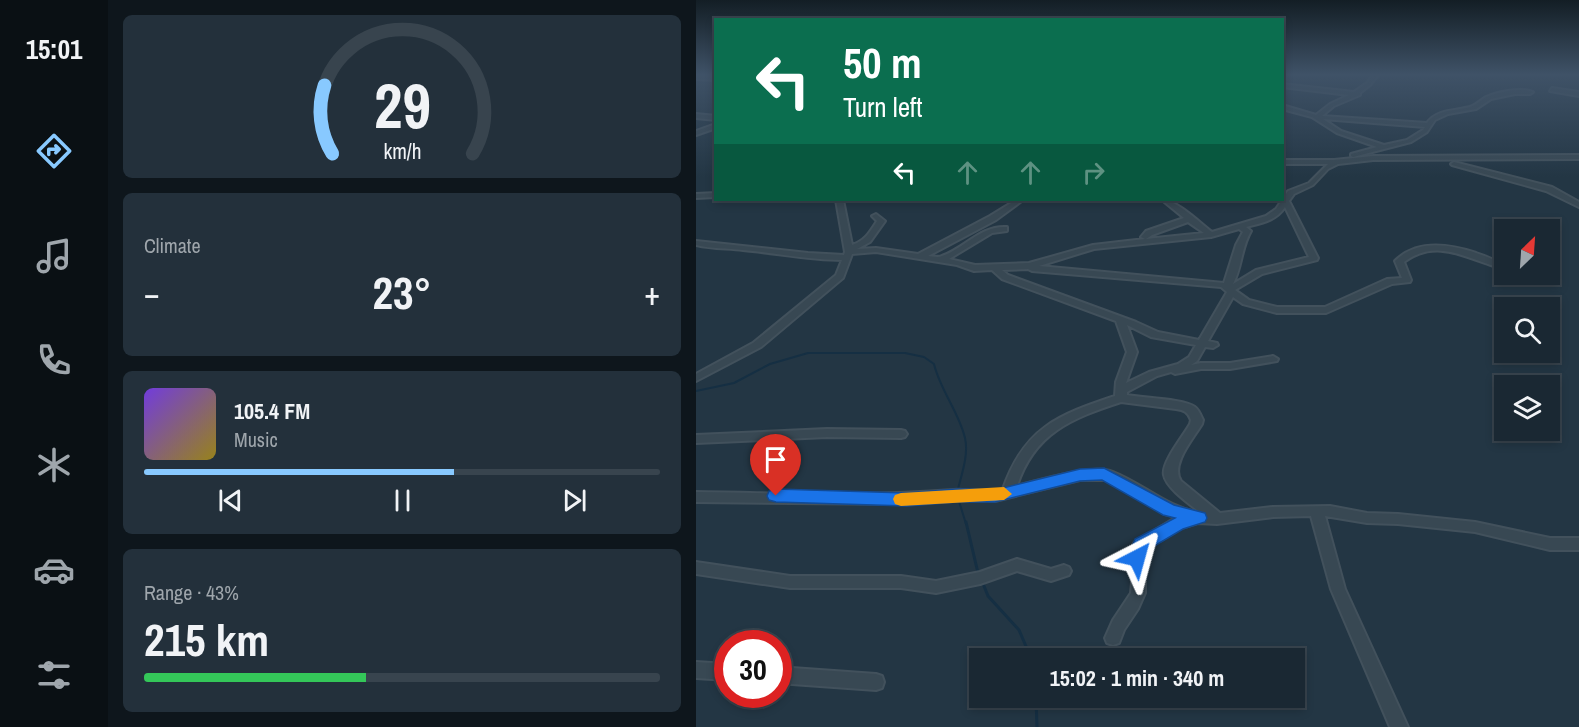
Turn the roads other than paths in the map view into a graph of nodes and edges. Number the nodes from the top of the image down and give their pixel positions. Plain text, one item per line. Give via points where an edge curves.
1 (1289, 109) edge
2 (1325, 109) edge
3 (1470, 109) edge
4 (696, 116) edge
5 (1316, 116) junction
6 (714, 118) edge
7 (1428, 125) junction
8 (714, 127) edge
9 (696, 133) edge
10 (1383, 147) junction
11 (1579, 157) edge
12 (1415, 159) junction
13 (1425, 159) junction
14 (1284, 162) edge
15 (1336, 162) junction
16 (714, 195) edge
17 (696, 196) edge
18 (840, 201) edge
19 (1018, 201) edge
20 (1167, 201) edge
21 (1286, 201) junction
22 (1579, 205) edge
23 (876, 216) dead end
24 (1191, 218) junction
25 (1239, 226) junction
26 (1004, 229) dead end
27 (1211, 235) junction
28 (1144, 240) junction
29 (696, 243) edge
30 (861, 246) junction
31 (876, 250) junction
32 (849, 252) junction
33 (919, 257) junction
34 (942, 260) junction
35 (1494, 263) dead end
36 (1020, 267) junction
37 (996, 269) junction
38 (1229, 289) junction
39 (1119, 319) junction
40 (1208, 345) junction
41 (1273, 359) dead end
42 (1166, 372) junction
43 (696, 378) edge
44 (1120, 394) junction
45 (901, 434) dead end
46 (696, 439) edge
47 (1008, 493) junction
48 (696, 497) edge
49 (1317, 513) junction
50 (1198, 518) junction
51 (1217, 519) junction
52 (1579, 544) edge
53 (696, 568) edge
54 (1064, 571) dead end
55 (1113, 638) dead end
56 (696, 670) edge
57 (714, 671) edge
58 (792, 676) edge
59 (876, 682) dead end
60 (1399, 727) edge

1 - 5 street
2 - 5 street
3 - 7 street via 1441,115
4 - 6 street
5 - 7 street
5 - 10 street via 1339,132
7 - 10 street via 1425,132 1409,141
8 - 9 street
10 - 12 street
10 - 15 street
11 - 13 street
12 - 13 street
12 - 15 street
13 - 22 street via 1544,188
14 - 15 street
15 - 21 street via 1311,184 1291,193
16 - 17 street
18 - 32 street
19 - 33 street
20 - 24 street
21 - 25 street via 1269,218
21 - 38 street via 1314,258 1259,272
23 - 30 street via 880,223
24 - 27 street
24 - 28 street via 1149,233
25 - 27 street
25 - 38 street via 1247,231 1235,254
26 - 34 street via 990,231
27 - 28 street
28 - 36 street via 1093,247
29 - 32 street via 796,255
30 - 31 street
30 - 32 street
31 - 32 street
31 - 33 street
32 - 43 street via 835,281 762,341
33 - 34 street
34 - 37 street
35 - 38 street via 1453,250 1416,248 1399,261 1407,280 1390,281 1321,310 1270,309 1246,302
36 - 37 street
36 - 38 street
37 - 39 street via 1005,277
38 - 40 street
39 - 40 street via 1163,337
39 - 44 street via 1131,352
40 - 42 street via 1193,359
41 - 42 street
42 - 44 street via 1153,374
44 - 47 street via 1066,419 1034,442 1019,459
44 - 51 street via 1140,403 1192,411 1197,420 1171,465 1170,476
45 - 46 street
47 - 48 street via 907,499
47 - 50 street via 1080,475 1104,474 1170,510
49 - 51 street via 1273,512
49 - 52 street via 1475,527 1550,544
49 - 60 street via 1338,589
50 - 51 street
50 - 55 street via 1177,524 1139,547 1139,589
53 - 54 street via 790,582 901,582 936,587 1017,565 1051,575
56 - 57 street
58 - 59 street

